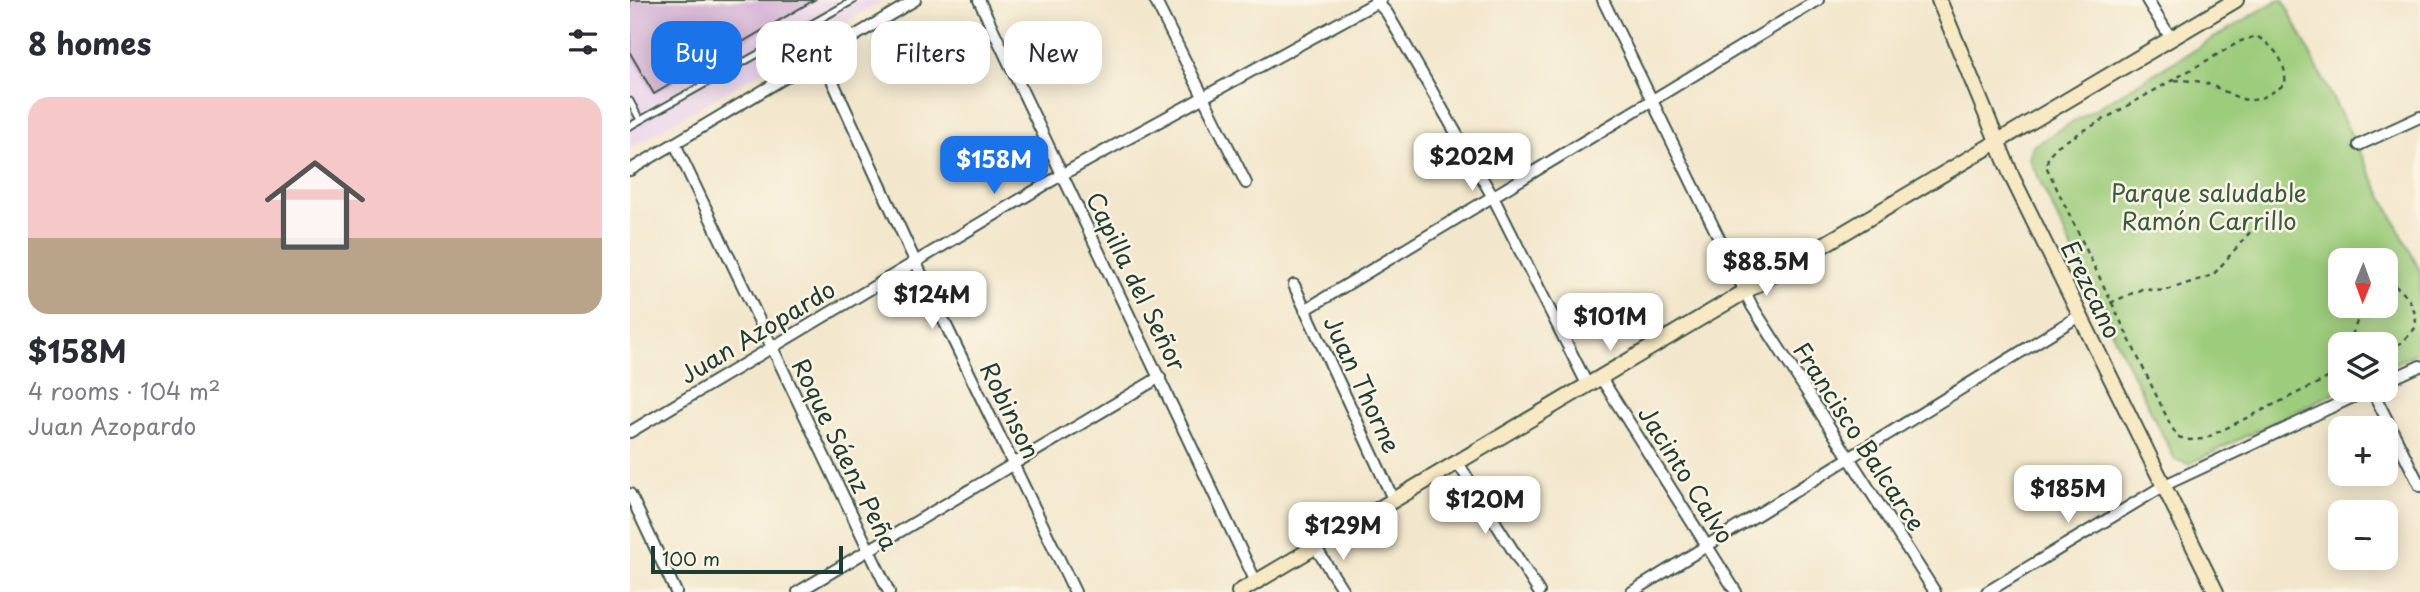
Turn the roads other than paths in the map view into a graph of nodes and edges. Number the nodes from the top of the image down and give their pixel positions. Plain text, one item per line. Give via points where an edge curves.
1 (854, 0) edge
2 (915, 0) edge
3 (979, 0) edge
4 (1155, 0) edge
5 (1603, 0) edge
6 (1818, 0) edge
7 (1939, 0) edge
8 (2147, 0) edge
9 (2236, 0) edge
10 (1378, 1) edge
11 (857, 35) edge
12 (2172, 40) junction
13 (775, 84) edge
14 (834, 84) edge
15 (1203, 96) junction
16 (1653, 100) junction
17 (630, 101) edge
18 (2420, 117) edge
19 (640, 120) junction
20 (630, 126) edge
21 (675, 144) junction
22 (1997, 144) junction
23 (2359, 145) dead end
24 (630, 170) edge
25 (1063, 174) junction
26 (1246, 183) dead end
27 (1494, 199) junction
28 (915, 261) junction
29 (1294, 285) dead end
30 (1746, 292) junction
31 (1306, 310) junction
32 (2079, 316) junction
33 (771, 346) junction
34 (2420, 366) edge
35 (2398, 376) edge
36 (1160, 377) junction
37 (1595, 382) junction
38 (2344, 402) edge
39 (2376, 402) edge
40 (630, 432) edge
41 (1849, 459) junction
42 (1458, 463) junction
43 (1016, 466) junction
44 (2165, 485) junction
45 (2420, 486) edge
46 (630, 494) edge
47 (1394, 501) junction
48 (1707, 545) junction
49 (1316, 548) junction
50 (868, 550) junction
51 (1256, 582) junction
52 (676, 592) edge
53 (798, 592) edge
54 (889, 592) edge
55 (1075, 592) edge
56 (1239, 592) edge
57 (1343, 592) edge
58 (1539, 592) edge
59 (1632, 592) edge
60 (1737, 592) edge
61 (1935, 592) edge
62 (1987, 592) edge
63 (2216, 592) edge

1 - 19 lane
2 - 11 street
3 - 25 street, Capilla del Señor
4 - 15 street
5 - 16 street, Francisco Balcarce
6 - 16 street
7 - 22 street, Erezcano
8 - 12 street
9 - 12 street
10 - 15 street, Juan Azopardo
10 - 27 street, Jacinto Calvo
12 - 22 street
13 - 21 street
14 - 28 street, Robinson
15 - 25 street, Juan Azopardo
15 - 26 street
16 - 27 street
16 - 30 street, Francisco Balcarce
17 - 19 lane
18 - 23 street
19 - 20 lane
21 - 24 street
21 - 33 street, Roque Sáenz Peña
22 - 30 street
22 - 32 street, Erezcano
25 - 28 street, Juan Azopardo
25 - 36 street, Capilla del Señor
27 - 31 street
27 - 37 street, Jacinto Calvo
28 - 33 street, Juan Azopardo
28 - 43 street, Robinson
29 - 31 street, Juan Thorne
30 - 37 street
30 - 41 street, Francisco Balcarce
31 - 47 street, Juan Thorne
32 - 41 street
32 - 44 street, Erezcano
33 - 40 street, Juan Azopardo
33 - 50 street, Roque Sáenz Peña
34 - 35 street
36 - 43 street
36 - 51 street, Capilla del Señor
37 - 42 street
37 - 48 street, Jacinto Calvo
38 - 44 street
39 - 45 street
41 - 48 street
41 - 61 street, Francisco Balcarce
42 - 47 street
42 - 58 street
43 - 50 street
43 - 55 street, Robinson
44 - 62 street
44 - 63 street, Erezcano
46 - 52 street
47 - 49 street
48 - 59 street
48 - 60 street, Jacinto Calvo
49 - 51 street
49 - 57 street
50 - 53 street
50 - 54 street, Roque Sáenz Peña
51 - 56 street

